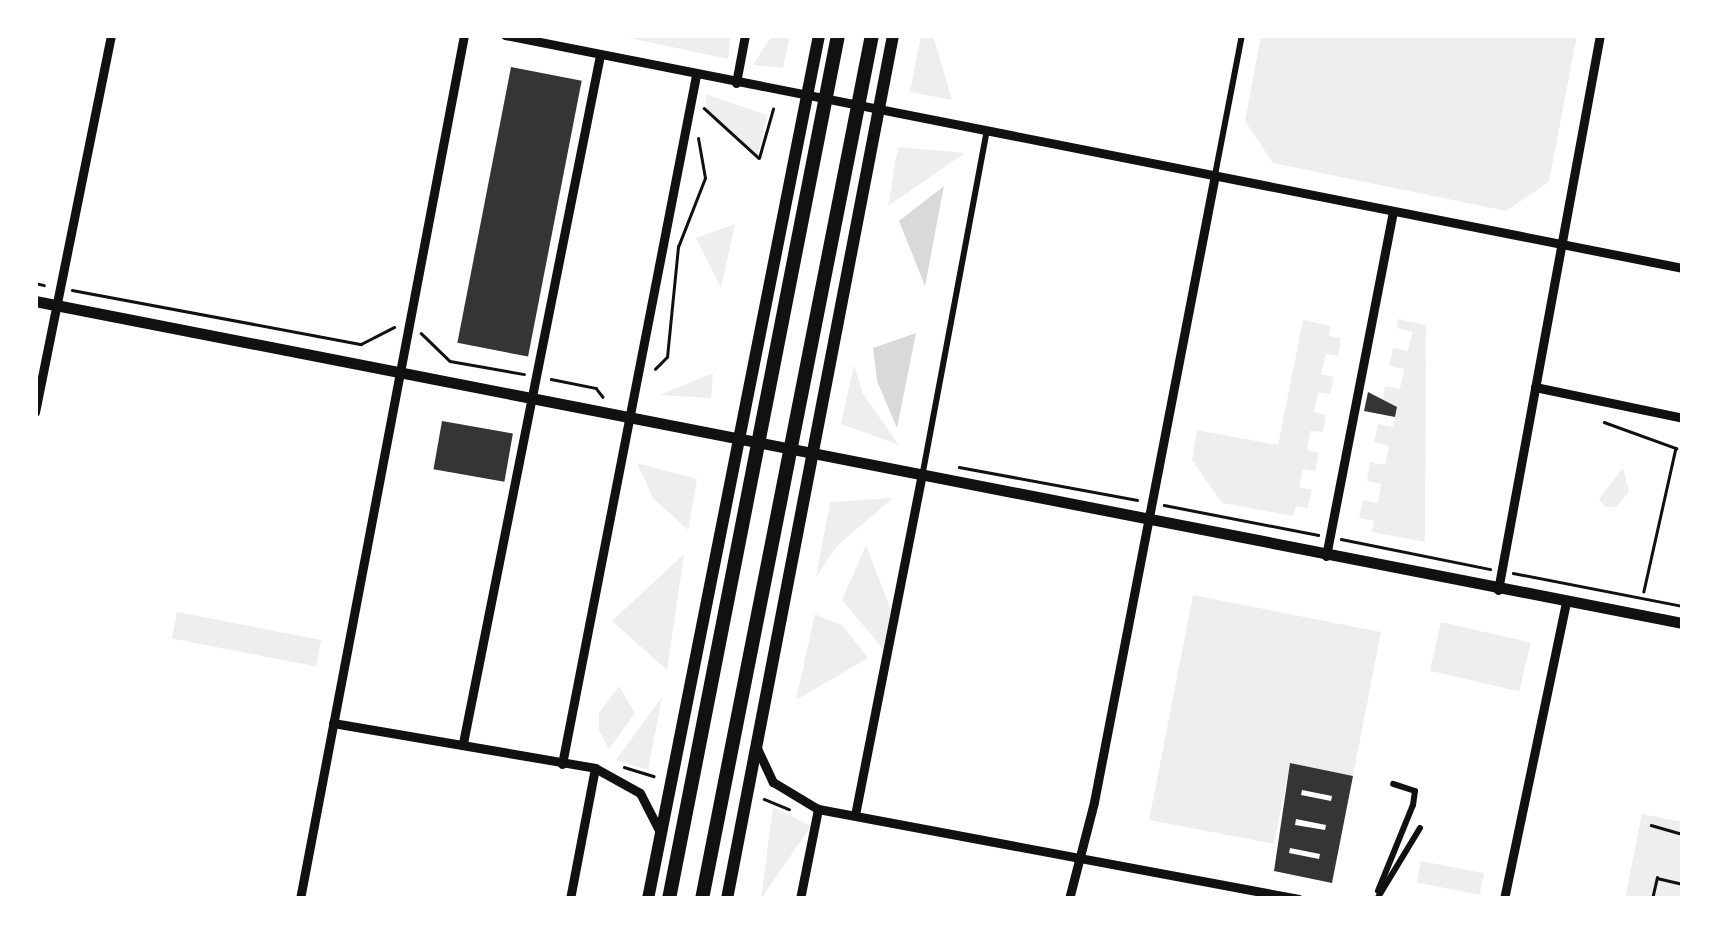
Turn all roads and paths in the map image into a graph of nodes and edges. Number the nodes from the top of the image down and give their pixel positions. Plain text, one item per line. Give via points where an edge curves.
1 (110, 35) edge
2 (464, 35) edge
3 (505, 35) edge
4 (745, 35) edge
5 (819, 35) edge
6 (838, 35) edge
7 (872, 35) edge
8 (893, 35) edge
9 (1242, 35) edge
10 (1600, 35) edge
11 (600, 56) junction
12 (696, 75) junction
13 (736, 82) junction
14 (812, 95) junction
15 (699, 102) dead end
16 (873, 107) junction
17 (773, 109) dead end
18 (696, 130) dead end
19 (988, 130) junction
20 (1215, 175) junction
21 (1392, 211) junction
22 (1562, 244) junction
23 (1683, 268) edge
24 (87, 293) dead end
25 (35, 301) edge
26 (55, 306) junction
27 (391, 326) dead end
28 (429, 335) dead end
29 (654, 369) dead end
30 (404, 375) junction
31 (536, 376) junction
32 (1535, 387) junction
33 (532, 401) junction
34 (35, 412) edge
35 (630, 415) junction
36 (1683, 418) edge
37 (1604, 422) dead end
38 (744, 444) junction
39 (805, 456) junction
40 (921, 478) junction
41 (1186, 510) dead end
42 (1145, 522) junction
43 (1324, 536) dead end
44 (1340, 539) dead end
45 (1326, 556) junction
46 (1459, 563) dead end
47 (1543, 579) dead end
48 (1498, 590) junction
49 (1644, 590) dead end
50 (1566, 602) junction
51 (1683, 606) edge
52 (1683, 623) edge
53 (333, 723) junction
54 (463, 743) junction
55 (756, 746) junction
56 (562, 764) junction
57 (595, 768) junction
58 (1393, 784) dead end
59 (1415, 791) junction
60 (1427, 796) dead end
61 (753, 798) dead end
62 (818, 809) junction
63 (855, 816) junction
64 (815, 820) junction
65 (1651, 824) dead end
66 (1420, 828) dead end
67 (661, 834) junction
68 (1683, 834) edge
69 (1078, 856) junction
70 (1683, 884) edge
71 (1377, 895) edge
72 (300, 899) edge
73 (570, 899) edge
74 (648, 899) edge
75 (669, 899) edge
76 (702, 899) edge
77 (727, 899) edge
78 (800, 899) edge
79 (1069, 899) edge
80 (1299, 899) edge
81 (1504, 899) edge
82 (1652, 899) edge

1 - 26 street
2 - 30 street
3 - 11 street
4 - 13 street
5 - 14 main road
6 - 75 highway
7 - 76 highway
8 - 16 main road
9 - 20 street
10 - 22 street
11 - 12 street
11 - 31 street
12 - 13 street
12 - 35 street
13 - 14 street
14 - 16 street
14 - 38 main road
15 - 17 path via 717,126 760,158
16 - 19 street
16 - 39 main road
18 - 29 path via 705,178 678,247 667,358
19 - 20 street
19 - 40 street
20 - 21 street
20 - 42 street
21 - 22 street
21 - 45 street
22 - 23 street
22 - 32 street
24 - 27 path via 361,344
25 - 26 main road
26 - 30 main road
26 - 34 street
28 - 31 path via 450,360
30 - 33 main road
30 - 53 street
31 - 33 street
31 - 35 path via 596,388 610,406
32 - 36 street
32 - 48 street
33 - 35 main road
33 - 54 street
35 - 38 main road
35 - 56 street
37 - 49 path via 1676,448
38 - 39 main road
38 - 67 main road
39 - 40 main road
39 - 55 main road
40 - 42 main road
40 - 63 street
41 - 43 path
42 - 45 main road
42 - 69 street via 1094,802
44 - 46 path
45 - 48 main road
47 - 51 path
48 - 50 main road
50 - 52 main road
50 - 81 street
53 - 54 street
53 - 72 street
54 - 56 street
55 - 62 street via 786,795
55 - 77 main road
56 - 57 street
57 - 67 street via 640,793
57 - 73 street
58 - 59 street
59 - 60 street
59 - 71 street via 1405,837
61 - 64 path
62 - 63 street
62 - 64 street
63 - 69 street
64 - 78 street
65 - 68 path
66 - 71 street
67 - 74 main road
69 - 79 street
69 - 80 street
70 - 82 path via 1657,878

